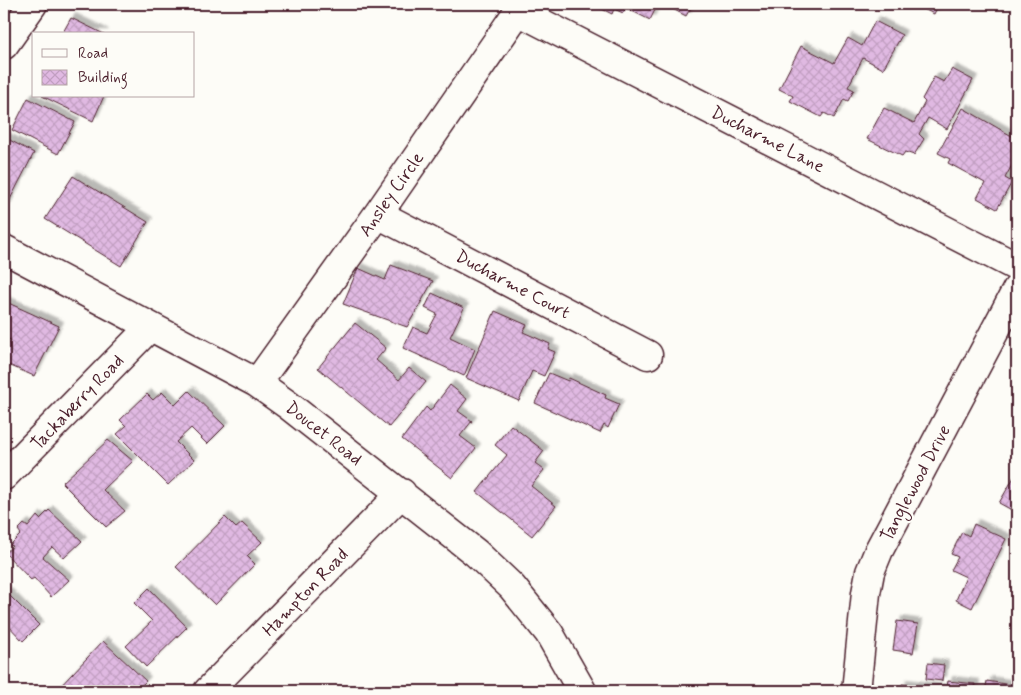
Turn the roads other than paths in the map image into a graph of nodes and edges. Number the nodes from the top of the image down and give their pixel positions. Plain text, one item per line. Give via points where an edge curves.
1 (33, 4) edge
2 (520, 7) edge
3 (4, 45) edge
4 (378, 214) junction
5 (4, 249) edge
6 (1017, 267) edge
7 (1017, 289) edge
8 (150, 327) junction
9 (648, 355) dead end
10 (257, 383) junction
11 (4, 476) edge
12 (402, 494) junction
13 (208, 691) edge
14 (582, 691) edge
15 (856, 691) edge

1 - 3 street
2 - 4 street, Ansley Circle
2 - 6 street, Ducharme Lane
4 - 9 street, Ducharme Court
4 - 10 street, Ansley Circle
5 - 8 street, Doucet Road
7 - 15 street, Tanglewood Drive via 870,572
8 - 10 street, Doucet Road
8 - 11 street, Tackaberry Road
10 - 12 street, Doucet Road
12 - 13 street, Hampton Road
12 - 14 street, Doucet Road via 476,553 512,587 549,633

